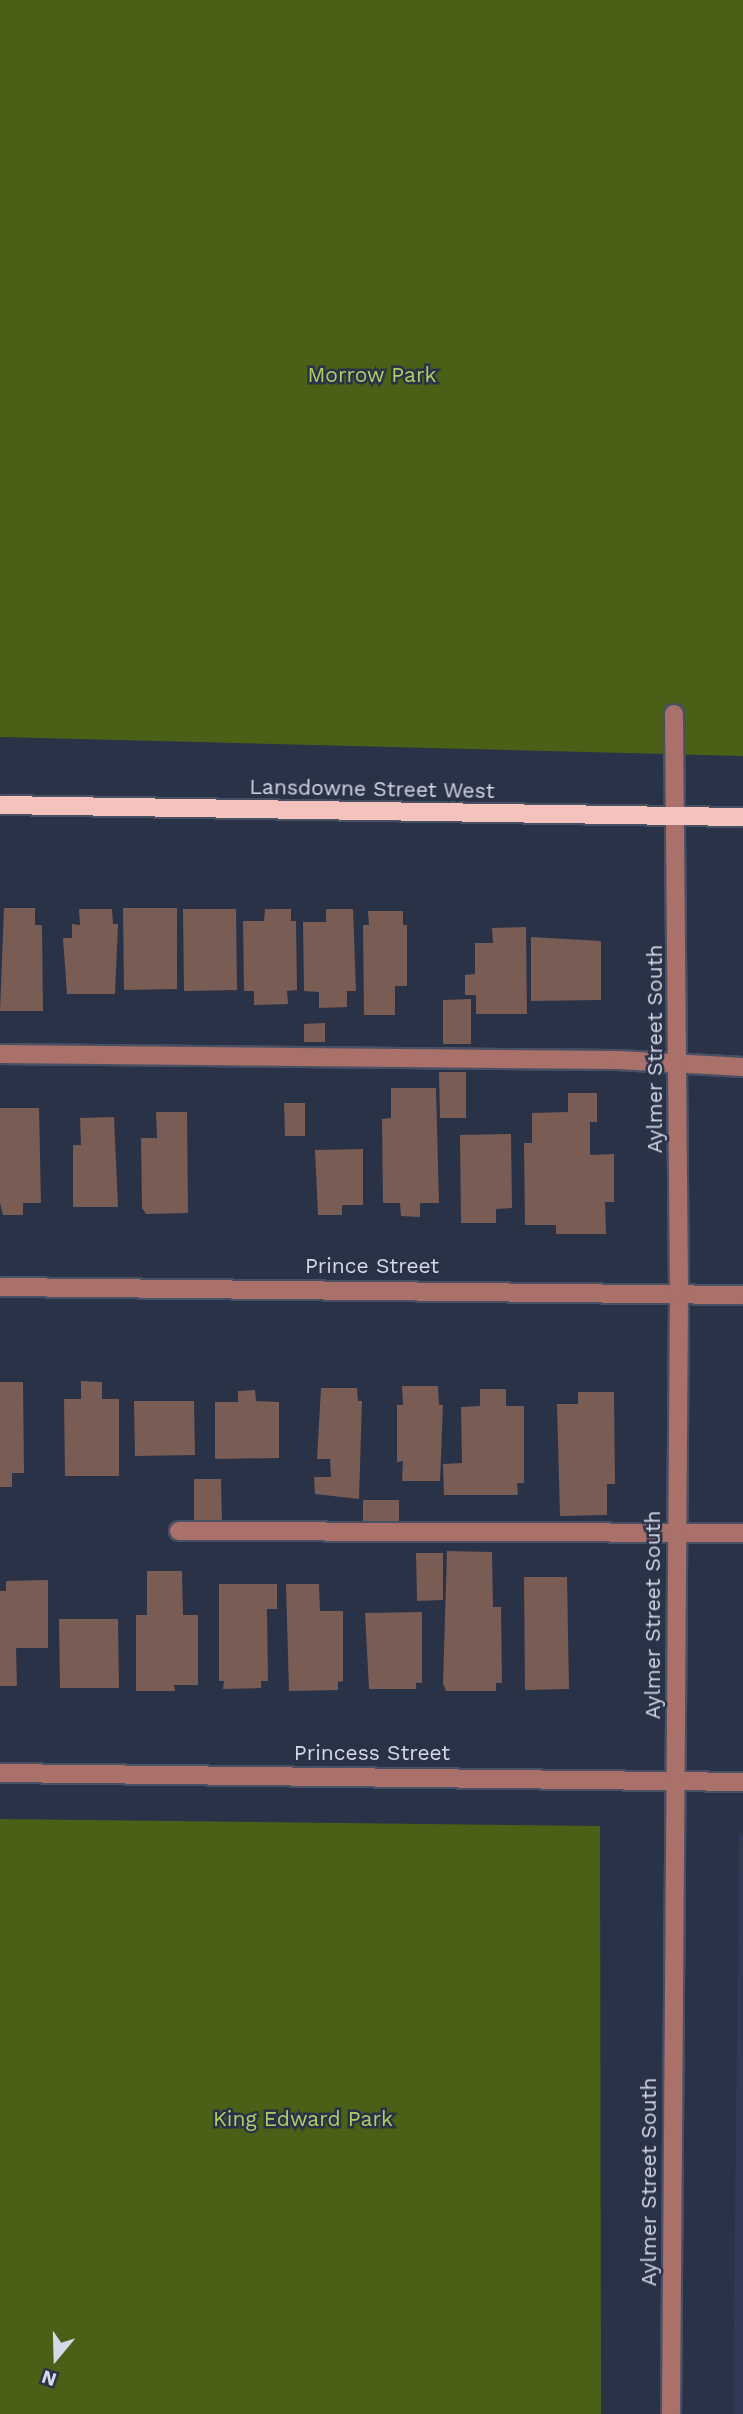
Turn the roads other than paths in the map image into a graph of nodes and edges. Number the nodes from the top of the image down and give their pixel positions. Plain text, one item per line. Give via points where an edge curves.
1 (674, 714) dead end
2 (0, 805) edge
3 (673, 817) junction
4 (743, 817) edge
5 (0, 1054) edge
6 (677, 1066) junction
7 (743, 1067) edge
8 (0, 1287) edge
9 (679, 1291) junction
10 (743, 1295) edge
11 (179, 1531) dead end
12 (743, 1533) edge
13 (677, 1535) junction
14 (0, 1773) edge
15 (675, 1781) junction
16 (743, 1782) edge
17 (671, 2414) edge

1 - 3 street, Aylmer Street South
2 - 3 main road, Lansdowne Street West
3 - 4 main road, Lansdowne Street West
3 - 6 street, Aylmer Street South
5 - 6 street via 618,1060
6 - 7 street
6 - 9 street, Aylmer Street South
8 - 9 street, Prince Street
9 - 10 street, Prince Street
9 - 13 street, Aylmer Street South
11 - 13 street
12 - 13 street
13 - 15 street, Aylmer Street South
14 - 15 street, Princess Street
15 - 16 street, Princess Street
15 - 17 street, Aylmer Street South

